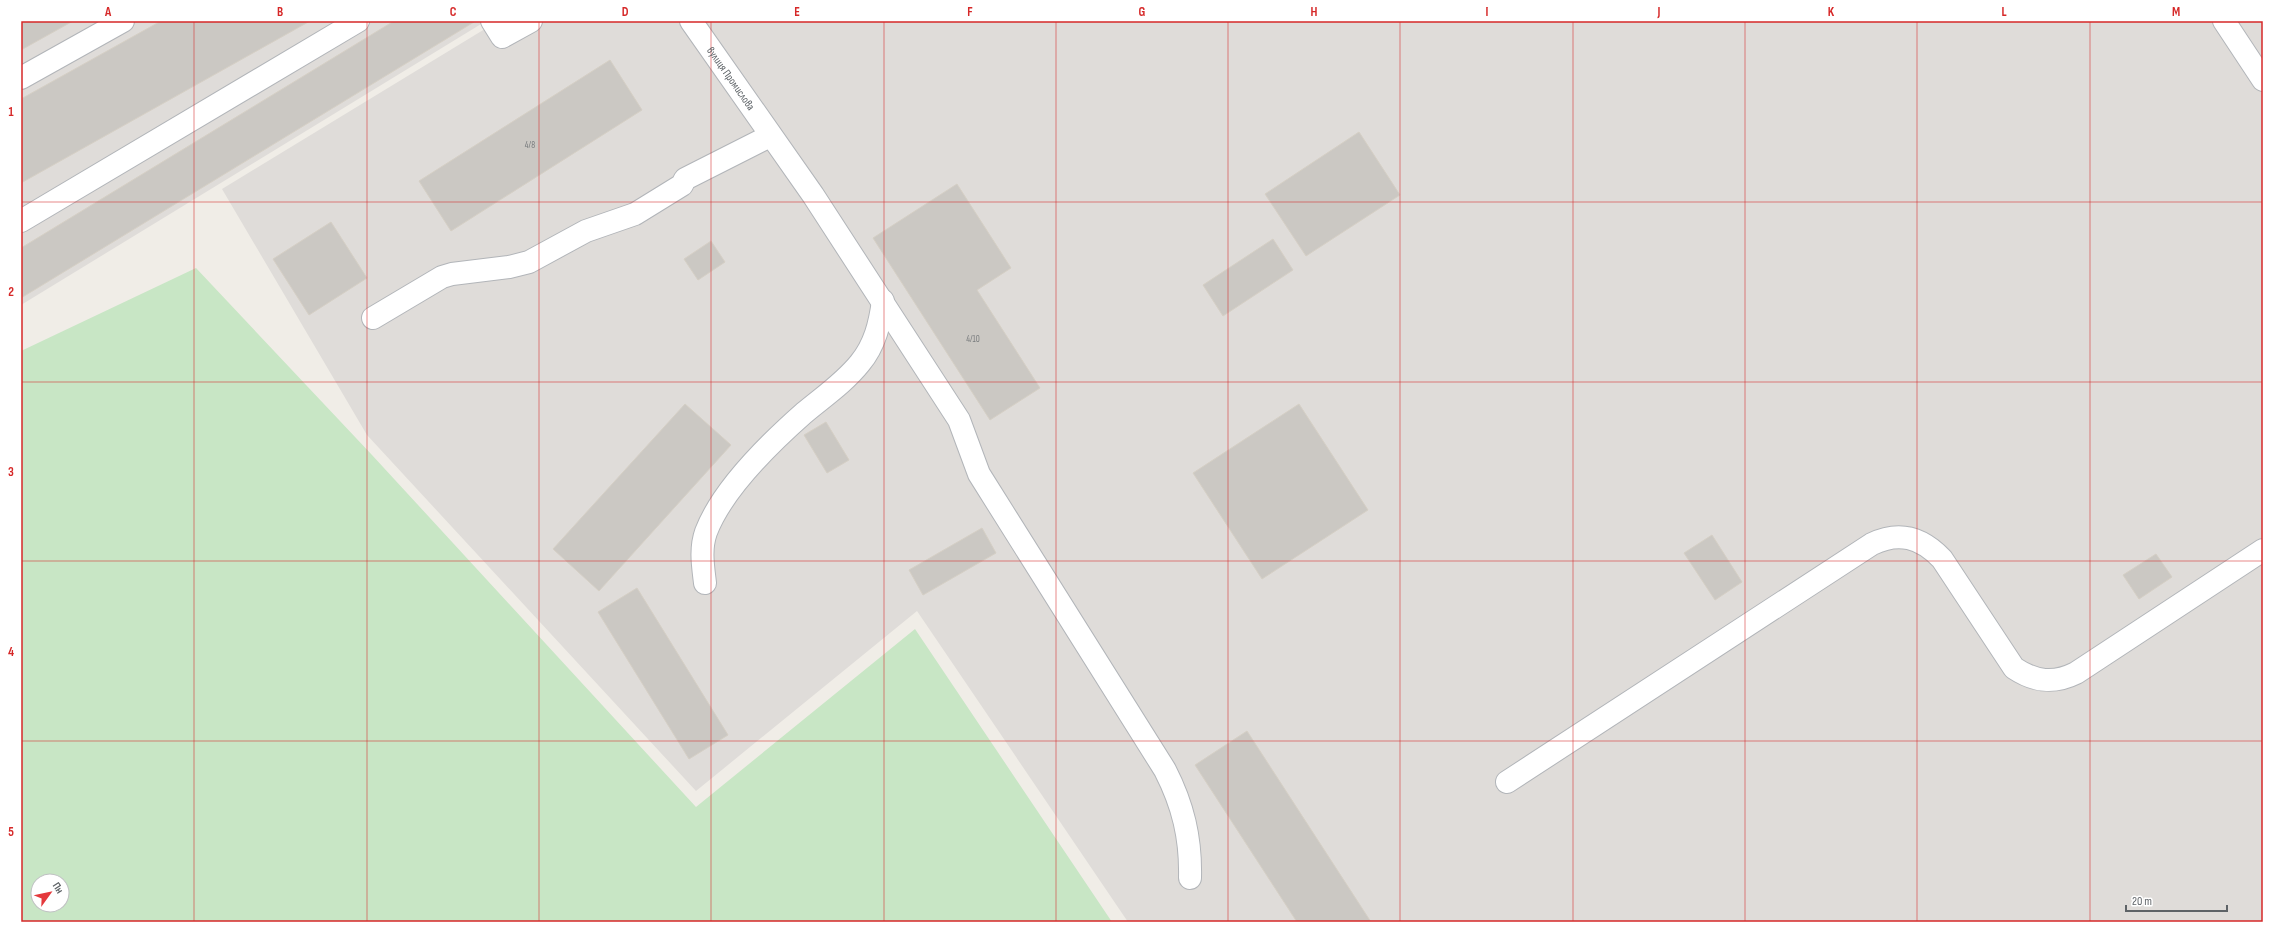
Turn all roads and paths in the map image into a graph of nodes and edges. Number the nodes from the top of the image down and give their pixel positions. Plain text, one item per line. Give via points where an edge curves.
1 (123, 21) edge
2 (358, 21) edge
3 (492, 21) edge
4 (531, 21) edge
5 (691, 21) edge
6 (2224, 21) edge
7 (21, 78) edge
8 (2263, 80) edge
9 (770, 136) junction
10 (21, 221) edge
11 (883, 301) junction
12 (373, 318) dead end
13 (2263, 550) edge
14 (706, 584) dead end
15 (1507, 782) dead end
16 (1190, 878) dead end

1 - 7 street
2 - 10 street
3 - 4 street via 502,37
5 - 9 street, вулиця Промислова
6 - 8 street
9 - 11 street, вулиця Промислова via 813,195
9 - 12 street via 685,179 682,185 635,214 586,231 524,264 442,277
11 - 14 street via 879,329 861,362 834,390 804,414 753,463 718,508 706,533 703,549
11 - 16 street, вулиця Промислова via 959,420 979,474 1171,782 1188,833
13 - 15 street via 2076,673 2064,679 2051,681 2025,676 2014,668 1942,559 1932,549 1922,541 1909,537 1883,538

